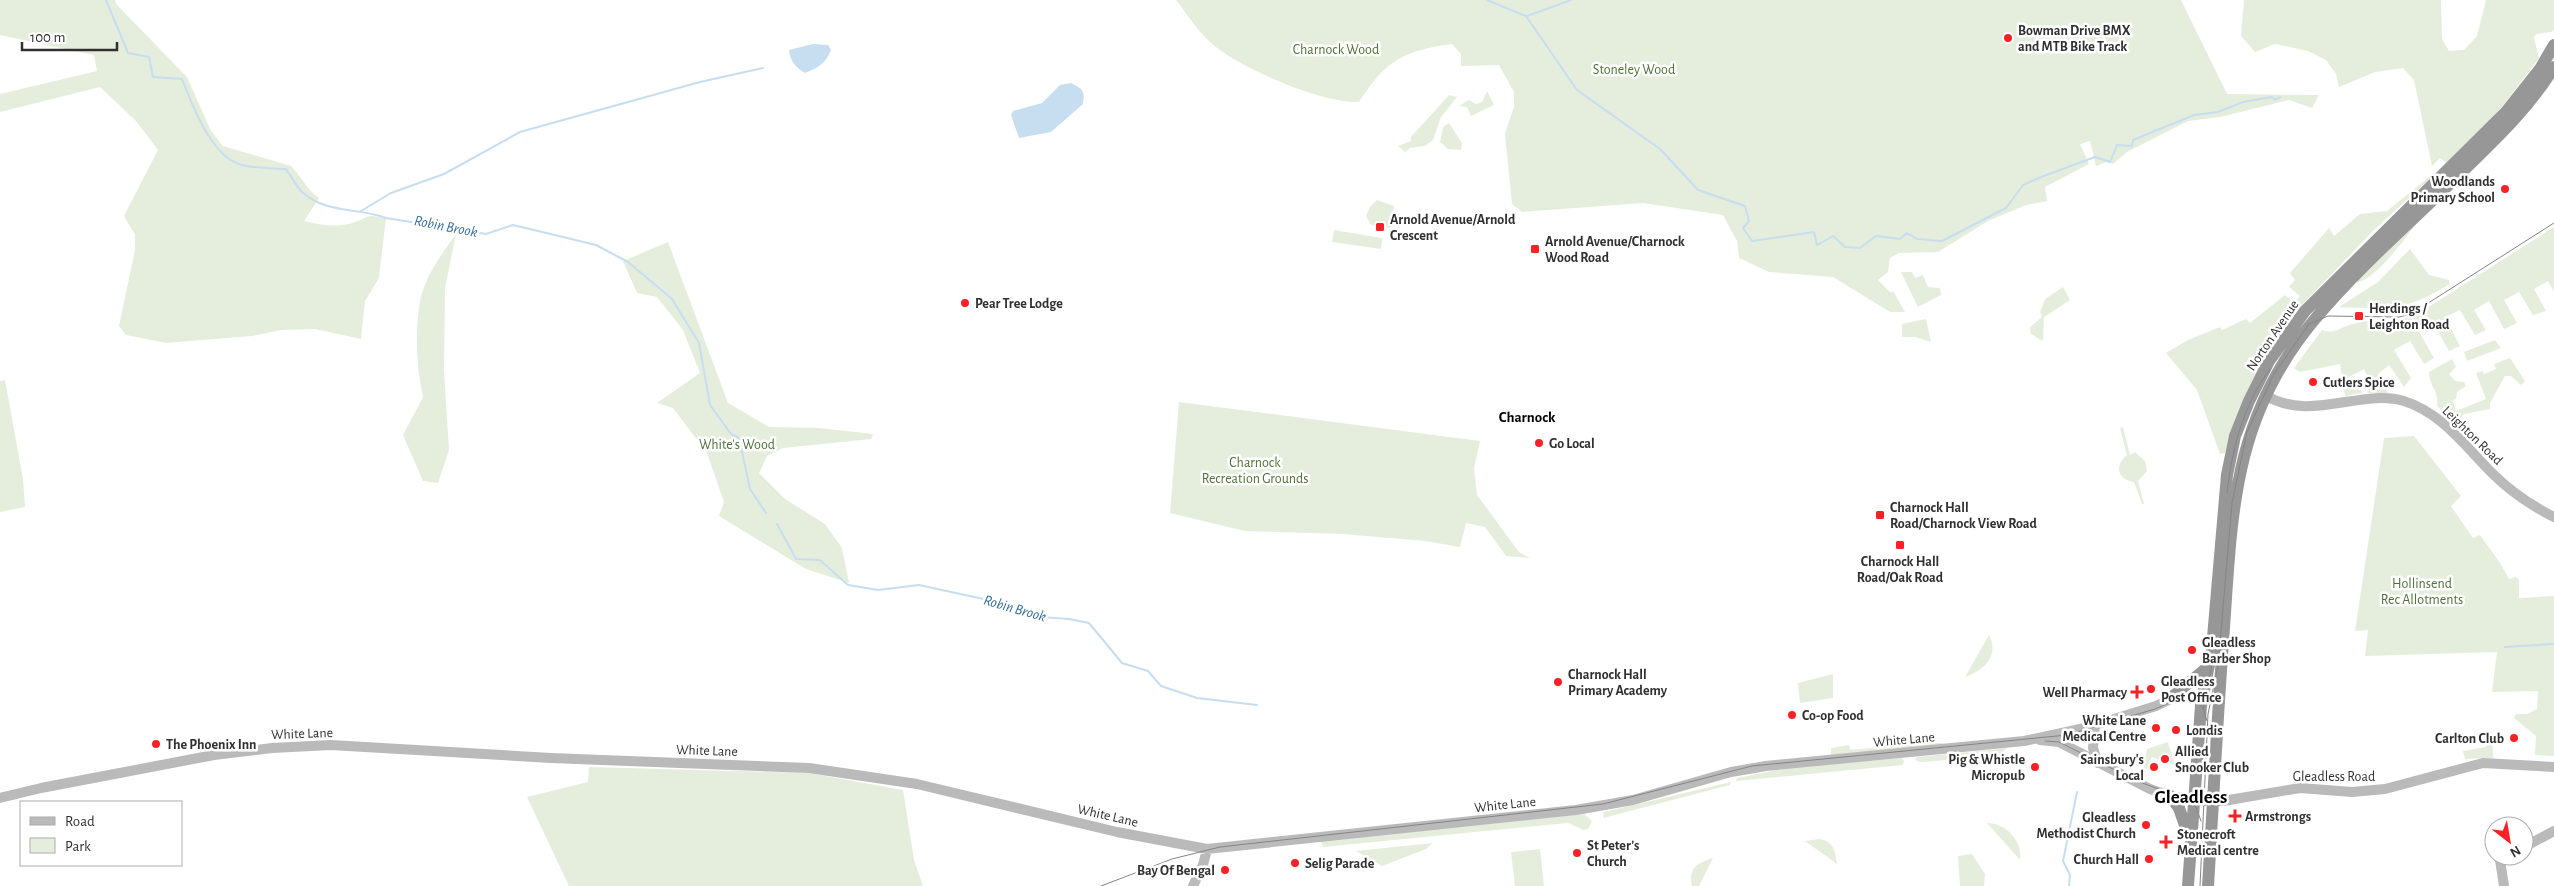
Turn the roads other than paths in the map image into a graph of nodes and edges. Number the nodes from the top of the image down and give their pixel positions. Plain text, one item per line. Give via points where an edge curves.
1 (2554, 45) edge
2 (2554, 67) edge
3 (2270, 398) junction
4 (2254, 404) junction
5 (2554, 517) edge
6 (2209, 666) junction
7 (2172, 697) junction
8 (2202, 702) junction
9 (2217, 723) junction
10 (2094, 725) junction
11 (2024, 741) junction
12 (2098, 763) junction
13 (2554, 767) edge
14 (2214, 778) junction
15 (2170, 796) junction
16 (0, 798) edge
17 (2194, 799) junction
18 (2232, 799) junction
19 (2213, 801) junction
20 (2554, 831) edge
21 (2190, 841) junction
22 (2534, 842) edge
23 (1207, 849) junction
24 (2504, 866) edge
25 (1193, 886) edge
26 (2188, 886) edge
27 (2208, 886) edge
28 (2504, 886) edge

1 - 4 highway, Norton Avenue via 2540,69 2506,112 2305,310 2269,361
2 - 3 highway, Norton Avenue via 2534,97 2488,147 2314,320 2288,355
3 - 4 highway, Norton Avenue
3 - 5 main road, Leighton Road via 2308,406 2377,399 2403,401 2445,424 2497,478 2529,503
4 - 6 highway, Norton Avenue via 2236,436 2227,475
4 - 9 highway, Norton Avenue via 2234,503
6 - 7 highway
6 - 8 highway, Norton Avenue
7 - 8 main road via 2190,696
7 - 10 main road, White Lane via 2156,706
8 - 9 highway
8 - 17 highway, Norton Avenue
9 - 14 highway, Norton Avenue
10 - 11 main road, White Lane
10 - 12 main road via 2093,748
11 - 12 main road, Gleadless Road via 2059,742
11 - 23 main road, White Lane via 1766,766 1731,772 1645,797 1576,810
12 - 15 main road, Gleadless Road via 2135,783
13 - 18 main road, Gleadless Road via 2483,763 2386,789 2352,792 2300,788
14 - 17 highway
14 - 18 main road via 2220,789
14 - 19 highway, Norton Avenue
15 - 17 main road, Gleadless Road
15 - 21 highway via 2182,814
16 - 23 main road, White Lane via 214,755 330,745 551,758 801,767 917,784 1117,832
17 - 19 main road, Gleadless Road
17 - 21 highway, Norton Avenue
18 - 19 main road, Gleadless Road
19 - 27 highway, Norton Avenue
20 - 22 main road
21 - 26 highway, Norton Avenue
23 - 25 main road via 1204,866
24 - 28 main road

